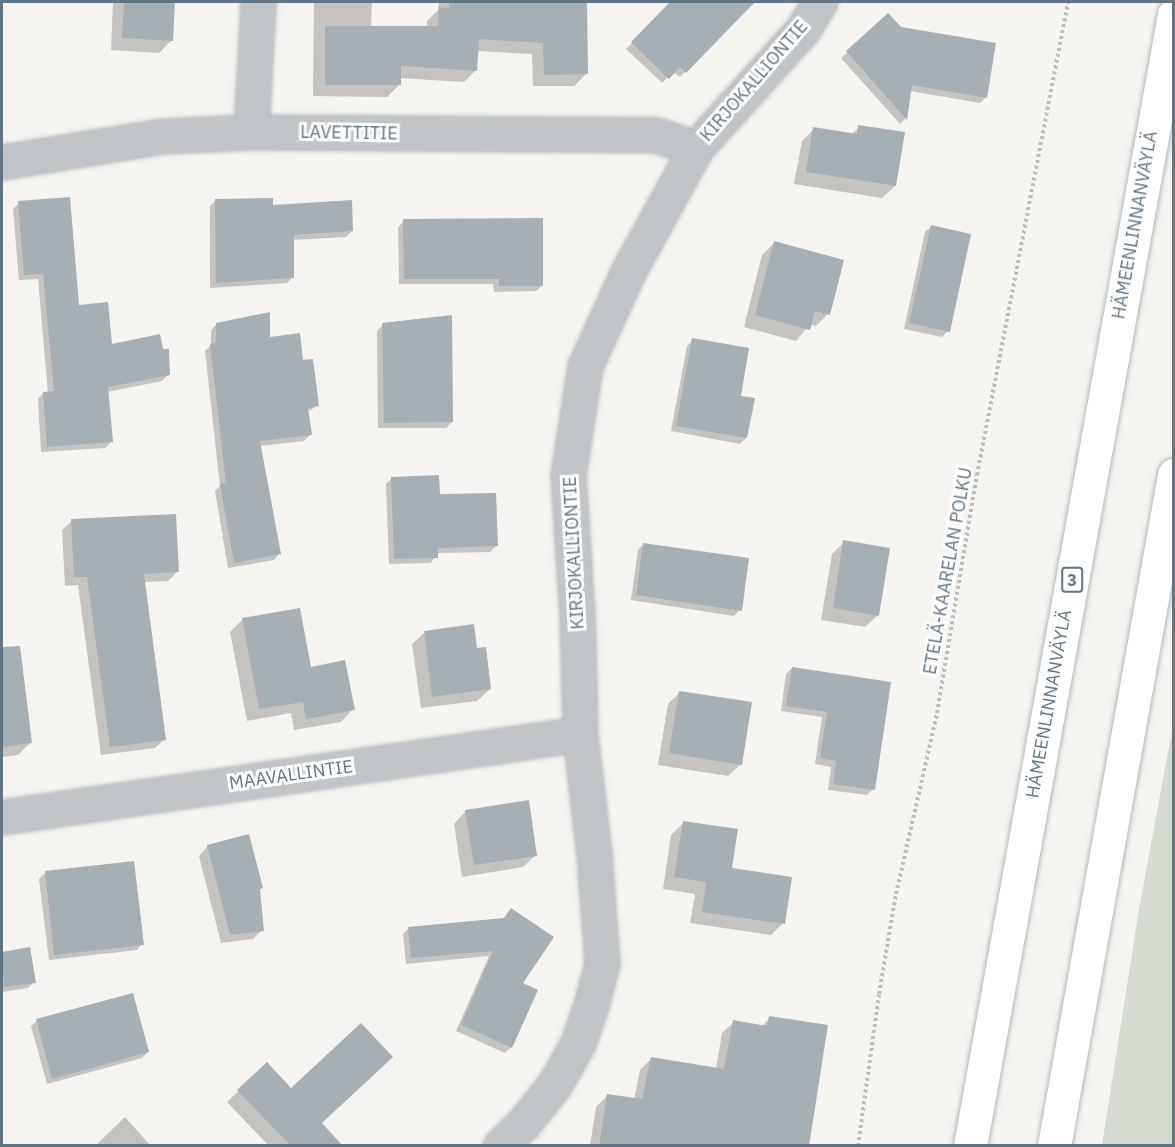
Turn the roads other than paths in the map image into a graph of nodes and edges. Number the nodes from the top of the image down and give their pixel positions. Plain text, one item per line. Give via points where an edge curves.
1 (258, 2) edge
2 (820, 2) edge
3 (1173, 14) edge
4 (251, 132) junction
5 (696, 148) junction
6 (2, 162) edge
7 (1173, 475) edge
8 (580, 734) junction
9 (2, 817) edge
10 (519, 1138) edge
11 (970, 1146) edge
12 (1054, 1146) edge

1 - 4 street
2 - 5 street, KIRJOKALLIONTIE via 803,29
3 - 11 highway, HÄMEENLINNANVÄYLÄ / 3
4 - 5 street, LAVETTITIE via 656,135
4 - 6 street, LAVETTITIE via 163,136
5 - 8 street, KIRJOKALLIONTIE via 629,270 585,366 568,475
7 - 12 highway
8 - 9 street, MAAVALLINTIE
8 - 10 street, KIRJOKALLIONTIE via 602,963 578,1043

